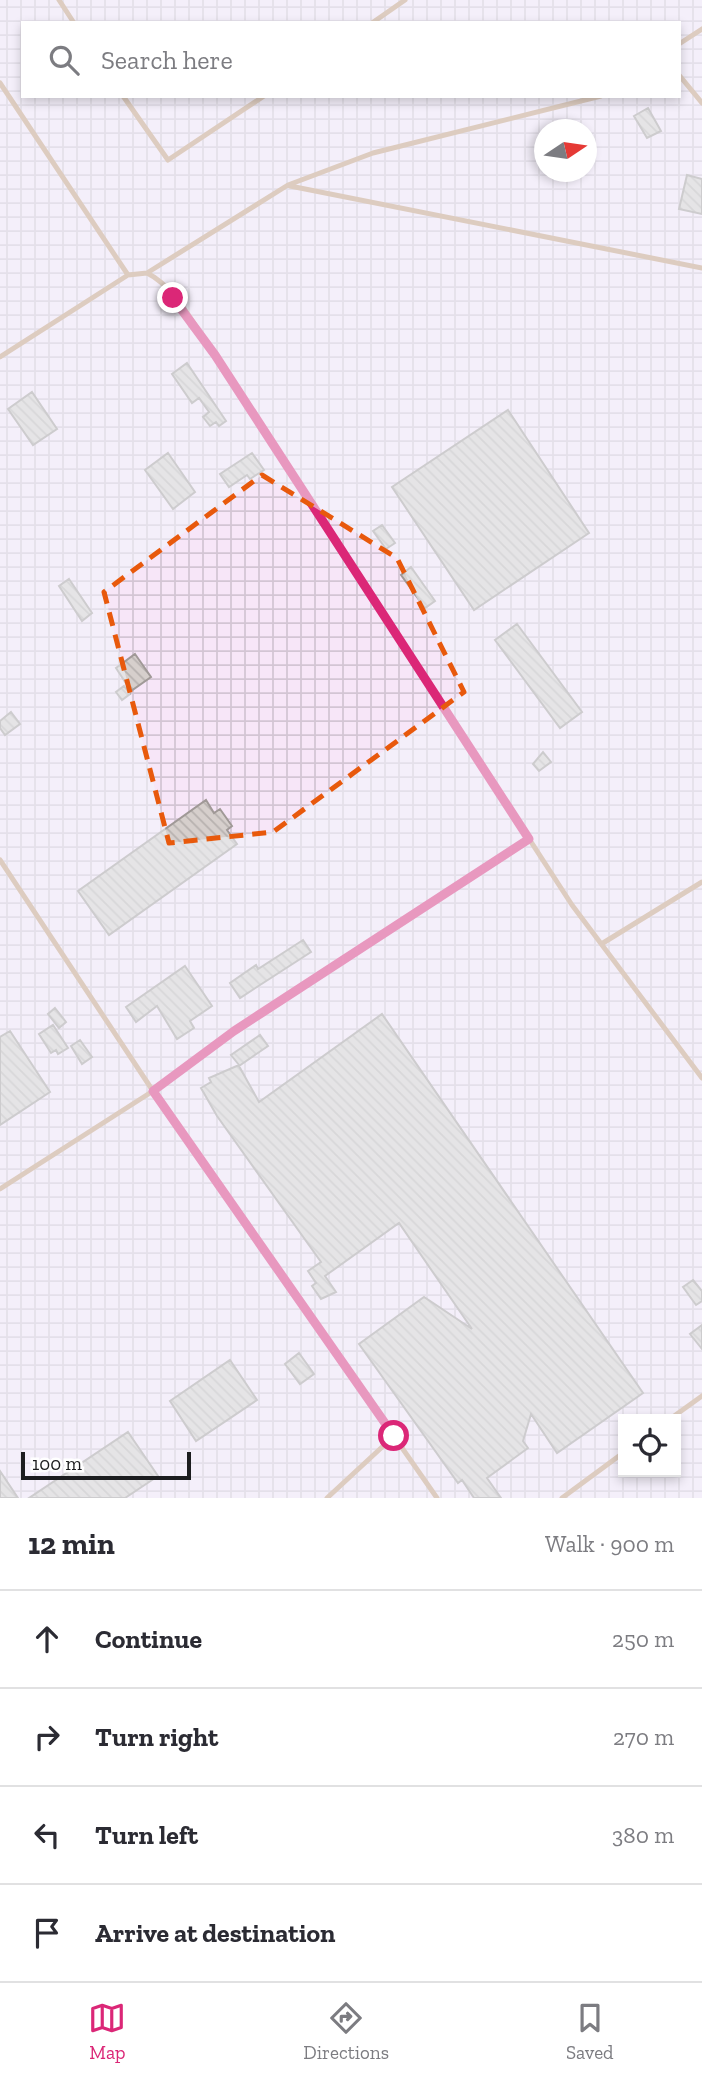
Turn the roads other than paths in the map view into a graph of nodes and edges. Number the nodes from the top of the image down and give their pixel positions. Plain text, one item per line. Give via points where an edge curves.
1 (59, 0) edge
2 (405, 0) edge
3 (73, 21) edge
4 (375, 21) edge
5 (702, 29) edge
6 (681, 43) edge
7 (681, 77) edge
8 (0, 83) edge
9 (124, 98) edge
10 (261, 98) edge
11 (593, 98) edge
12 (702, 103) edge
13 (288, 186) junction
14 (702, 268) edge
15 (147, 273) junction
16 (128, 275) junction
17 (0, 357) edge
18 (529, 839) junction
19 (0, 860) edge
20 (702, 882) edge
21 (603, 943) junction
22 (702, 1077) edge
23 (153, 1091) junction
24 (0, 1189) edge
25 (702, 1396) edge
26 (677, 1414) edge
27 (394, 1436) junction
28 (618, 1457) edge
29 (327, 1498) edge
30 (437, 1498) edge
31 (562, 1498) edge

1 - 3 lane
2 - 4 lane
5 - 6 lane
7 - 12 lane
8 - 16 lane
9 - 10 lane via 168,160
11 - 13 lane via 373,153
13 - 14 lane
13 - 15 lane
15 - 16 lane
15 - 18 lane via 166,288 215,355
16 - 17 lane
18 - 21 lane
18 - 23 lane via 234,1031
19 - 23 lane
20 - 21 lane
21 - 22 lane
23 - 24 lane
23 - 27 lane
25 - 26 lane
27 - 29 lane
27 - 30 lane
28 - 31 lane

